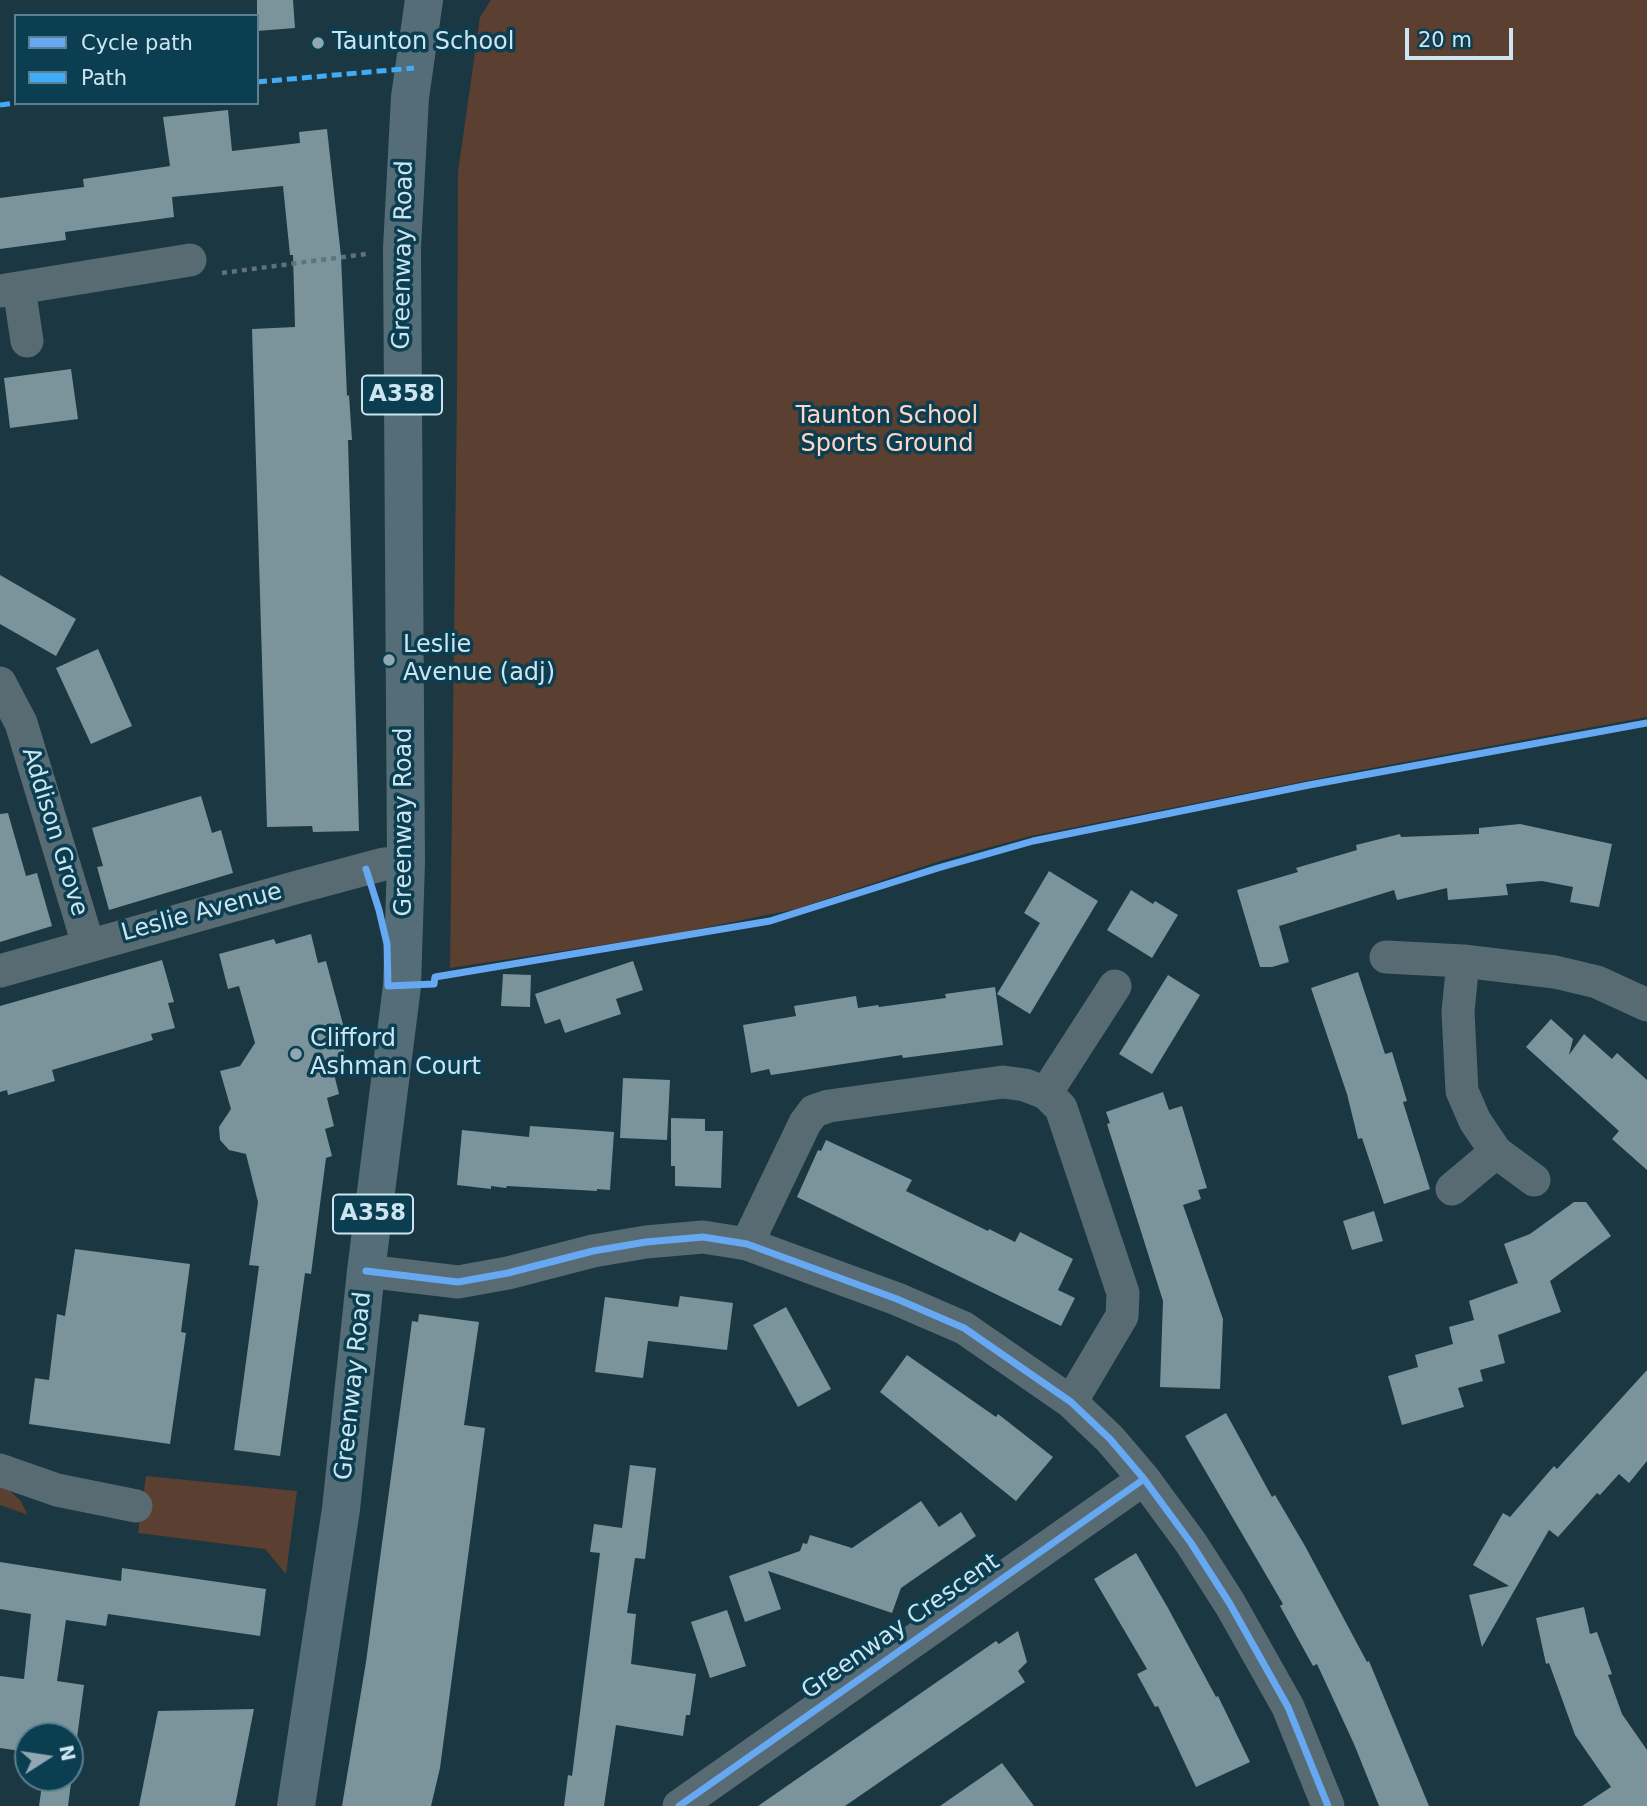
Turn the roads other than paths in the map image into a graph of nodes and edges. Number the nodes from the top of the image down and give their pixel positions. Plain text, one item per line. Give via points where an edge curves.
1 (424, 0) edge
2 (190, 260) road end
3 (9, 289) edge
4 (27, 341) dead end
5 (0, 683) edge
6 (406, 863) junction
7 (88, 944) junction
8 (1387, 957) dead end
9 (1463, 961) junction
10 (0, 971) edge
11 (1115, 986) dead end
12 (1647, 1005) edge
13 (1045, 1093) junction
14 (1496, 1152) junction
15 (1534, 1180) dead end
16 (1452, 1189) dead end
17 (747, 1244) junction
18 (366, 1271) junction
19 (1071, 1402) junction
20 (0, 1470) edge
21 (1144, 1479) junction
22 (136, 1506) dead end
23 (296, 1806) edge
24 (679, 1806) edge
25 (1328, 1806) edge

1 - 6 main road, Greenway Road / A358 via 410,97 402,248
2 - 3 street
3 - 4 street
5 - 7 street, Addison Grove via 21,723
6 - 7 street, Leslie Avenue via 384,864
6 - 18 main road, Greenway Road / A358 via 402,986
7 - 10 street, Leslie Avenue
8 - 9 street
9 - 12 street via 1597,982
9 - 14 street via 1458,1013 1462,1091
11 - 13 street
13 - 17 street via 1003,1082 814,1111
13 - 19 street via 1061,1108 1123,1293 1122,1316
14 - 15 street
14 - 16 street
17 - 18 street via 703,1237 646,1242 458,1282
17 - 19 street via 964,1328
18 - 23 main road, Greenway Road / A358 via 341,1509
19 - 21 street
20 - 22 street via 57,1490
21 - 24 street, Greenway Crescent
21 - 25 street via 1237,1616 1288,1707

